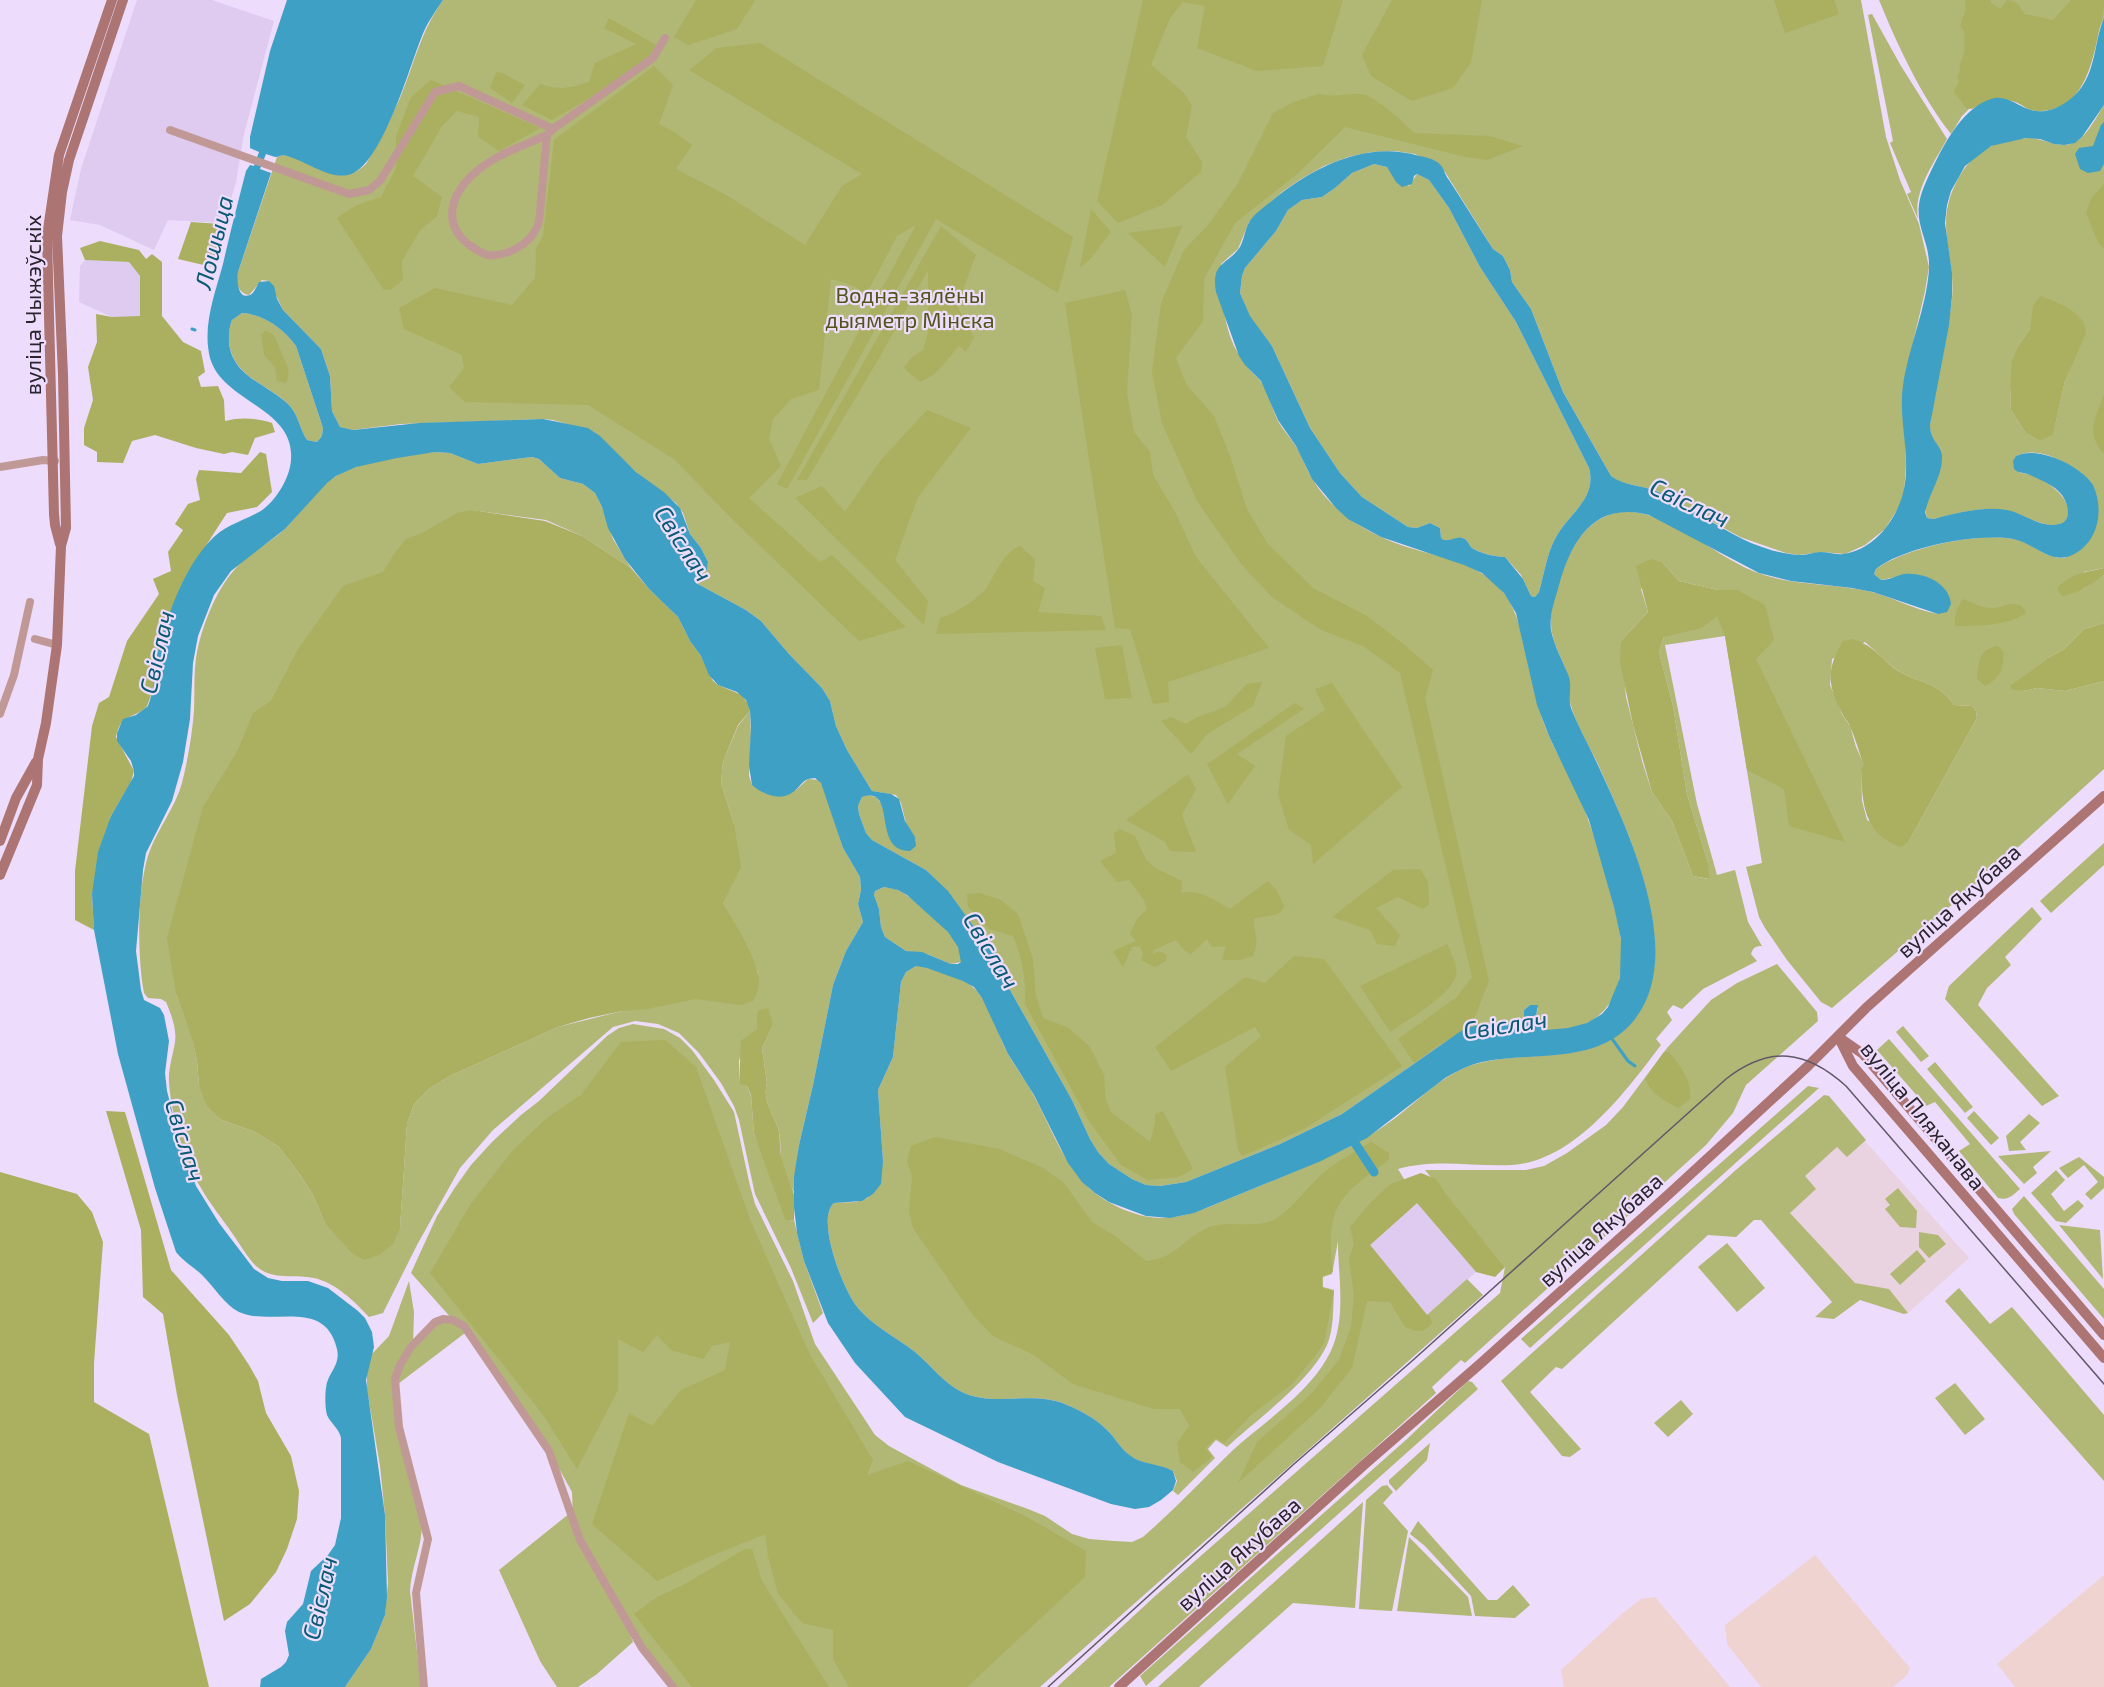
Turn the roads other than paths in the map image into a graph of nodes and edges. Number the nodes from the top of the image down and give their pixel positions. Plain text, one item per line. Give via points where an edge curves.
1 (112, 0) edge
2 (123, 0) edge
3 (665, 38) dead end
4 (553, 129) junction
5 (170, 130) dead end
6 (547, 135) junction
7 (52, 461) junction
8 (64, 462) junction
9 (0, 467) edge
10 (61, 546) junction
11 (30, 603) dead end
12 (35, 639) dead end
13 (57, 645) junction
14 (0, 714) edge
15 (38, 759) junction
16 (2104, 796) edge
17 (0, 841) edge
18 (0, 875) edge
19 (1838, 1036) junction
20 (2104, 1335) edge
21 (2104, 1358) edge
22 (424, 1687) edge
23 (673, 1687) edge
24 (1119, 1687) edge

1 - 7 street, вуліца Чыжэўскіх via 58,155 52,194 47,236
2 - 8 street, вуліца Чыжэўскіх via 62,192 57,236
3 - 4 street via 653,58
4 - 5 street via 459,86 435,92 380,181 360,193 342,193
4 - 6 street
6 - 6 street via 496,158 458,192 453,204 454,226 472,247 485,254 498,254 514,250 532,235 540,214
7 - 8 street
7 - 9 street
7 - 10 street, вуліца Чыжэўскіх via 55,525
8 - 10 street, вуліца Чыжэўскіх via 66,528
10 - 13 street, вуліца Чыжэўскіх
11 - 14 street via 14,675
12 - 13 street
13 - 15 street, вуліца Чыжэўскіх
15 - 17 street, вуліца Чыжэўскіх via 16,798
15 - 18 street, вуліца Чыжэўскіх via 37,785
16 - 19 street, вуліца Якубава
19 - 20 street, вуліца Пляханава via 1863,1054
19 - 21 street, вуліца Пляханава via 1852,1066
19 - 24 street, вуліца Якубава via 1669,1194
22 - 23 street via 416,1593 429,1539 399,1427 395,1379 411,1347 443,1319 464,1326 539,1434 557,1469 580,1540 642,1648

